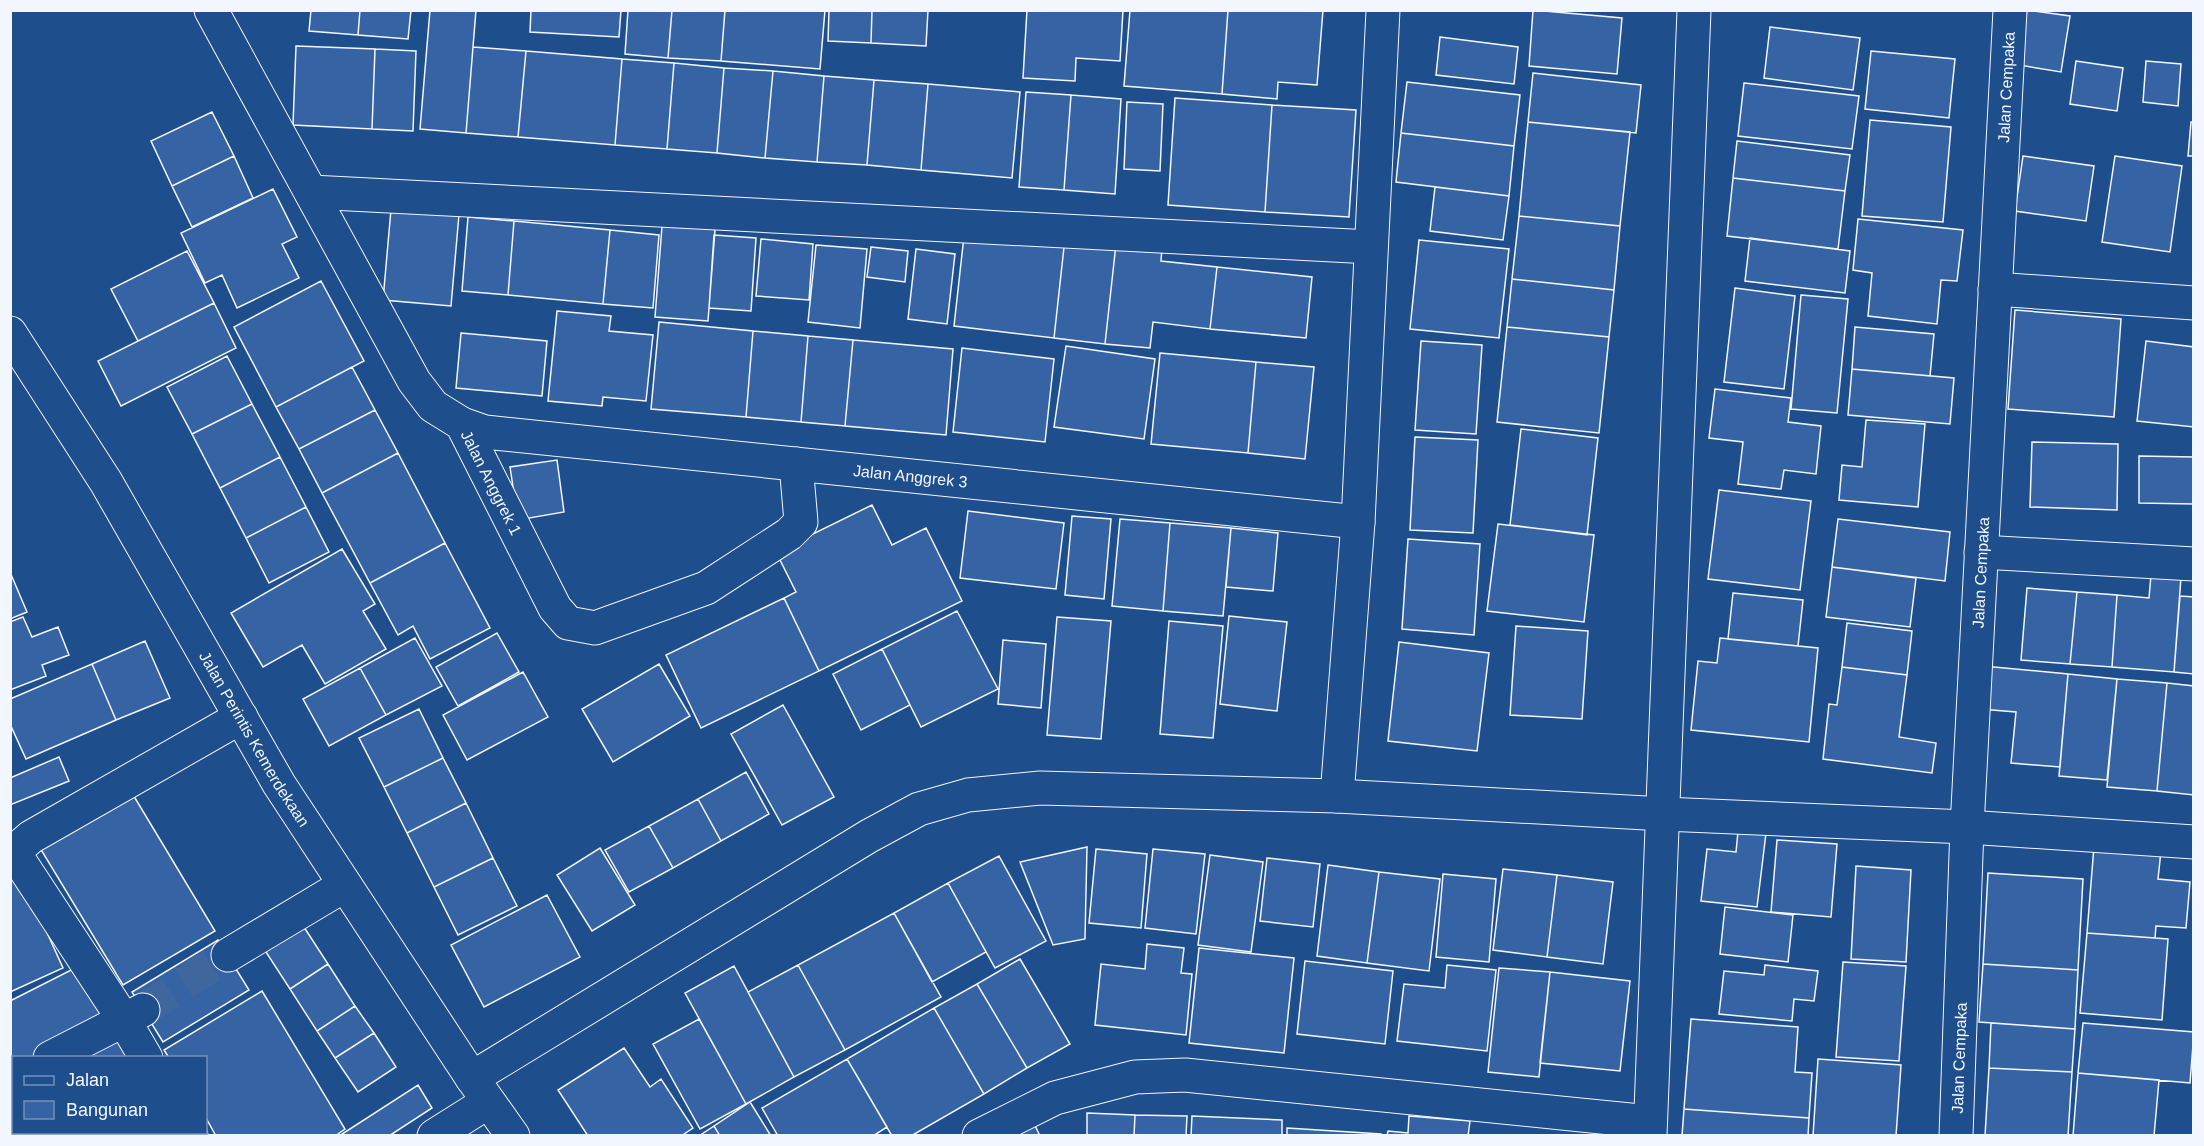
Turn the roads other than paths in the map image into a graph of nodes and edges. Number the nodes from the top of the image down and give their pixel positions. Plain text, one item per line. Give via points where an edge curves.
1 (211, 10) edge
2 (1383, 10) edge
3 (1694, 10) edge
4 (2010, 10) edge
5 (310, 192) junction
6 (1371, 247) junction
7 (1995, 289) junction
8 (2193, 303) edge
9 (10, 333) edge
10 (462, 424) junction
11 (796, 464) junction
12 (1358, 522) junction
13 (1981, 552) junction
14 (2193, 564) edge
15 (241, 717) junction
16 (1337, 796) junction
17 (1664, 814) junction
18 (1967, 827) junction
19 (2193, 842) edge
20 (345, 885) junction
21 (228, 955) tunnel mouth
22 (134, 1015) junction
23 (54, 1056) edge
24 (145, 1056) edge
25 (480, 1090) junction
26 (1650, 1129) edge
27 (434, 1136) edge
28 (513, 1136) edge
29 (979, 1136) edge
30 (1956, 1136) edge

1 - 5 street, Jalan Anggrek 1
2 - 6 street
3 - 17 street
4 - 7 street, Jalan Cempaka
5 - 6 street
5 - 10 street, Jalan Anggrek 1 via 414,381 433,406
6 - 12 street
7 - 8 street
7 - 13 street, Jalan Cempaka
9 - 15 street, Jalan Perintis Kemerdekaan via 106,482
10 - 11 street, Jalan Anggrek 3 via 485,432
10 - 11 street, Jalan Anggrek 1 via 555,608 568,623 595,628 706,588 789,534 801,522
11 - 12 street, Jalan Anggrek 3
12 - 16 street
13 - 14 street
13 - 18 street, Jalan Cempaka
15 - 20 street, Jalan Perintis Kemerdekaan
15 - 22 street via 16,849 19,860
16 - 17 street
16 - 25 street via 1040,788 968,795 919,809 869,836
17 - 18 street
17 - 26 street
18 - 19 street
18 - 30 street, Jalan Cempaka
20 - 21 street
20 - 25 street, Jalan Perintis Kemerdekaan
22 - 23 street
22 - 24 street
25 - 27 street
25 - 28 street, Jalan Perintis Kemerdekaan
26 - 29 street via 1185,1076 1135,1077 1055,1098

